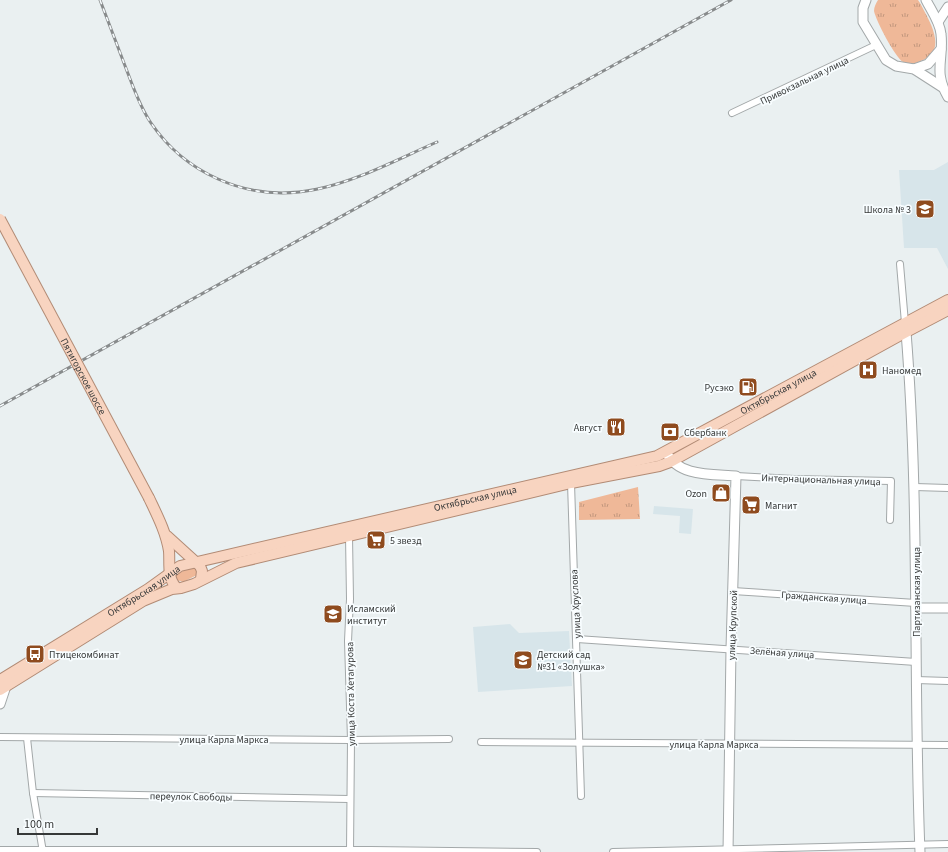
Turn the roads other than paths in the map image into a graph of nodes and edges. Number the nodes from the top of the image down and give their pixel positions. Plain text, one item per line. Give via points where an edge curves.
1 (866, 0) edge
2 (926, 0) edge
3 (948, 7) edge
4 (938, 22) junction
5 (876, 45) junction
6 (941, 49) junction
7 (914, 69) junction
8 (945, 86) edge
9 (948, 97) edge
10 (732, 113) dead end
11 (0, 218) edge
12 (900, 264) dead end
13 (948, 300) edge
14 (948, 310) edge
15 (905, 327) junction
16 (668, 457) junction
17 (736, 476) junction
18 (571, 483) junction
19 (915, 487) junction
20 (948, 488) edge
21 (890, 520) dead end
22 (165, 535) junction
23 (349, 536) junction
24 (196, 563) junction
25 (170, 573) junction
26 (201, 579) junction
27 (176, 588) junction
28 (733, 591) junction
29 (916, 606) junction
30 (948, 608) edge
31 (577, 639) junction
32 (731, 649) junction
33 (916, 662) junction
34 (916, 680) junction
35 (948, 681) edge
36 (2, 686) edge
37 (0, 704) edge
38 (0, 737) edge
39 (27, 738) junction
40 (449, 739) dead end
41 (351, 740) junction
42 (481, 742) dead end
43 (580, 743) junction
44 (729, 744) junction
45 (919, 745) junction
46 (948, 745) edge
47 (33, 793) junction
48 (582, 796) dead end
49 (349, 799) junction
50 (948, 844) edge
51 (920, 848) edge
52 (0, 850) edge
53 (43, 851) edge
54 (350, 851) edge
55 (728, 851) edge
56 (537, 852) edge
57 (613, 852) edge

1 - 5 street via 863,22
2 - 4 street
3 - 4 street
4 - 6 street
5 - 7 street via 886,60 896,66
5 - 10 street, Привокзальная улица
6 - 7 street via 928,64
6 - 8 street via 938,70
7 - 8 street
8 - 9 street
11 - 22 main road, Пятигорское шоссе, bridge via 149,498
12 - 15 street, Партизанская улица
13 - 15 main road, Октябрьская улица
14 - 15 main road, Октябрьская улица
15 - 16 main road, Октябрьская улица
15 - 19 street, Партизанская улица
16 - 17 street via 693,472
16 - 18 main road, Октябрьская улица via 659,466
16 - 24 main road, Октябрьская улица via 650,458
17 - 21 street, Интернациональная улица via 892,480
17 - 28 street, улица Крупской
18 - 23 main road, Октябрьская улица
18 - 31 street, улица Хруслова
19 - 20 street
19 - 29 street, Партизанская улица
22 - 24 main road, Пятигорское шоссе
22 - 25 main road, Пятигорское шоссе
23 - 26 main road, Октябрьская улица via 236,563
23 - 41 street, улица Коста Хетагурова via 348,641
24 - 25 main road, Октябрьская улица via 180,566
24 - 26 main road via 201,568
25 - 27 main road, Пятигорское шоссе
25 - 36 main road, Октябрьская улица via 11,674
26 - 27 main road, Октябрьская улица via 184,588
27 - 36 main road, Октябрьская улица via 152,596
28 - 29 street, Гражданская улица
28 - 32 street, улица Крупской
29 - 30 street, Гражданская улица
29 - 33 street, Партизанская улица
31 - 32 street, Зелёная улица
31 - 43 street, улица Хруслова
32 - 33 street, Зелёная улица
32 - 44 street, улица Крупской
33 - 34 street, Партизанская улица
34 - 35 street
34 - 45 street, Партизанская улица
36 - 37 street
38 - 39 street, улица Карла Маркса
39 - 41 street, улица Карла Маркса
39 - 47 street
40 - 41 street, улица Карла Маркса
41 - 49 street, улица Коста Хетагурова
42 - 43 street, улица Карла Маркса
43 - 44 street, улица Карла Маркса
43 - 48 street, улица Хруслова
44 - 45 street, улица Карла Маркса
44 - 55 street, улица Крупской
45 - 46 street, улица Карла Маркса
45 - 51 street, Партизанская улица
47 - 49 street, переулок Свободы
47 - 53 street
49 - 54 street, улица Коста Хетагурова
50 - 51 street
51 - 55 street
52 - 53 street
53 - 54 street
54 - 56 street
55 - 57 street

